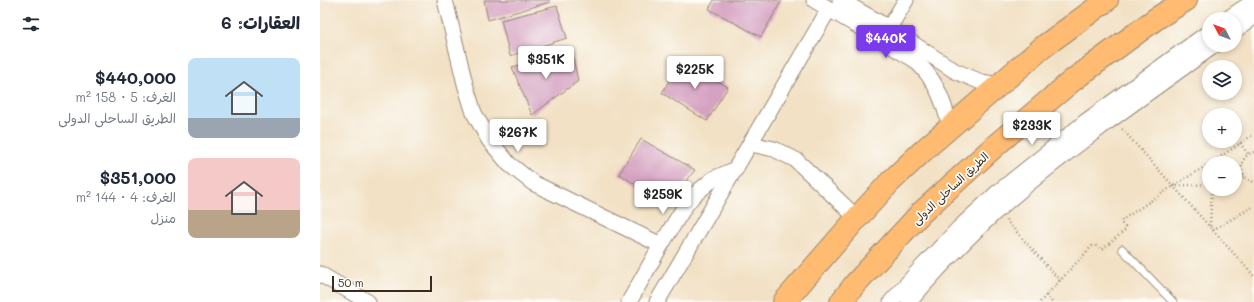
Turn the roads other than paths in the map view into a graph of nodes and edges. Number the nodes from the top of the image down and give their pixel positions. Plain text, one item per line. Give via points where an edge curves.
1 (445, 0) edge
2 (814, 0) edge
3 (906, 0) edge
4 (1107, 0) edge
5 (1186, 0) edge
6 (1254, 1) edge
7 (835, 4) edge
8 (1238, 12) edge
9 (1254, 17) edge
10 (1242, 25) edge
11 (890, 28) junction
12 (1202, 37) edge
13 (1205, 52) edge
14 (999, 86) junction
15 (950, 127) junction
16 (751, 144) junction
17 (736, 169) junction
18 (856, 218) junction
19 (661, 245) junction
20 (1122, 249) dead end
21 (320, 274) edge
22 (368, 302) edge
23 (629, 302) edge
24 (657, 302) edge
25 (784, 302) edge
26 (840, 302) edge
27 (891, 302) edge
28 (909, 302) edge
29 (1174, 302) edge

1 - 19 street via 474,113 489,140 509,164 533,183
2 - 7 street
3 - 11 street
4 - 14 highway via 1043,48
5 - 26 highway, الطريق الساحلى الدولى via 1157,18 1073,80 996,145 920,213
6 - 8 street
7 - 11 street
7 - 15 street via 924,69 945,105
7 - 16 street
9 - 10 street
11 - 14 street via 961,74
12 - 27 street via 1085,122 998,192 959,228
13 - 28 street via 1058,159 998,210
14 - 15 highway
15 - 18 highway via 890,182
16 - 17 street
16 - 18 street via 774,149 796,160
17 - 19 street via 713,179 693,196
17 - 24 street
18 - 25 highway
19 - 23 street
20 - 29 lane
21 - 22 street

